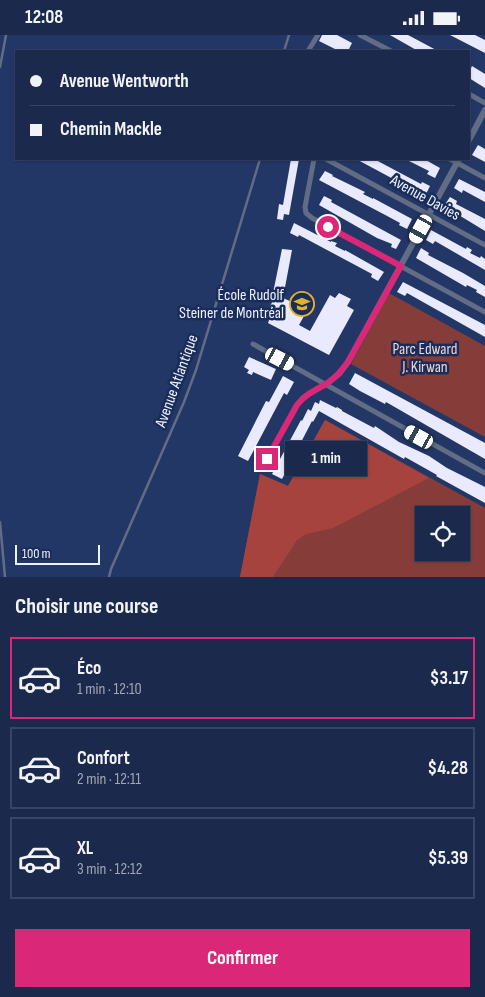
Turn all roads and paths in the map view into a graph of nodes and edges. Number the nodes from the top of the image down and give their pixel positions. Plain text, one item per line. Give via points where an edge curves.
1 (6, 35) edge
2 (289, 35) edge
3 (318, 35) edge
4 (360, 35) edge
5 (310, 49) edge
6 (284, 50) edge
7 (389, 50) edge
8 (0, 67) edge
9 (470, 95) edge
10 (485, 103) edge
11 (485, 110) edge
12 (470, 138) edge
13 (260, 160) edge
14 (314, 160) edge
15 (328, 160) edge
16 (458, 161) edge
17 (485, 178) edge
18 (429, 214) junction
19 (485, 245) edge
20 (401, 266) junction
21 (485, 312) edge
22 (253, 345) dead end
23 (325, 385) junction
24 (267, 459) dead end
25 (485, 473) edge
26 (0, 522) edge
27 (5, 577) edge
28 (110, 577) edge

1 - 8 lane
2 - 6 lane
3 - 5 street
4 - 7 street
9 - 10 street
11 - 12 street
13 - 28 lane, Avenue Atlantique via 196,370
14 - 20 street via 306,213
15 - 18 street, Avenue Davies
16 - 17 street
16 - 18 street
18 - 19 street, Avenue Davies
18 - 20 street
20 - 21 street
20 - 23 street via 348,362
22 - 23 street
23 - 24 street via 297,405
23 - 25 street
26 - 27 lane

